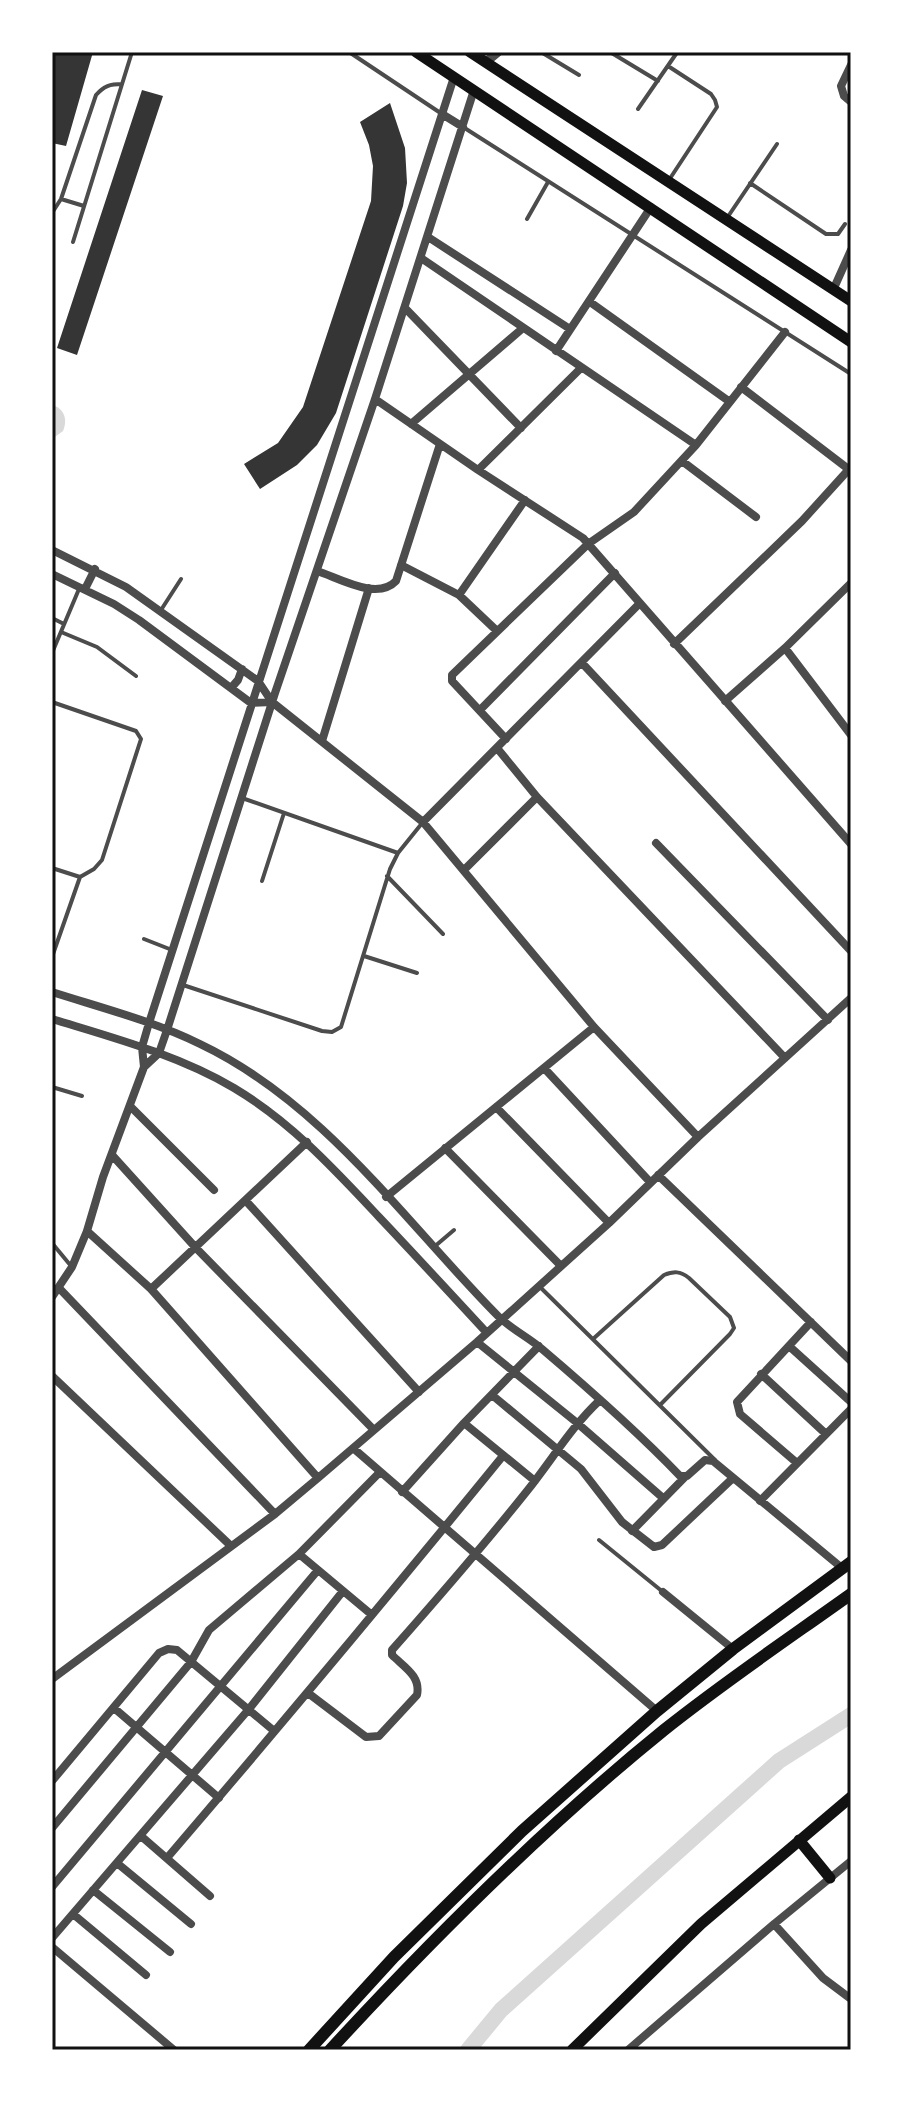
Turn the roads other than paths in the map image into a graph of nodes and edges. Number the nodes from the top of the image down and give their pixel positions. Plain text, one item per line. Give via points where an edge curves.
1 (132, 52) edge
2 (349, 52) edge
3 (416, 52) edge
4 (470, 52) edge
5 (498, 52) edge
6 (541, 52) edge
7 (610, 52) edge
8 (676, 54) dead end
9 (486, 62) junction
10 (851, 65) edge
11 (668, 66) junction
12 (579, 75) dead end
13 (454, 77) junction
14 (658, 81) junction
15 (122, 84) junction
16 (474, 90) junction
17 (851, 102) edge
18 (638, 109) dead end
19 (442, 114) junction
20 (463, 127) junction
21 (777, 144) dead end
22 (669, 181) junction
23 (548, 182) junction
24 (750, 183) junction
25 (61, 199) junction
26 (84, 206) junction
27 (651, 207) junction
28 (52, 213) edge
29 (527, 219) dead end
30 (726, 219) junction
31 (845, 224) dead end
32 (632, 235) junction
33 (428, 237) junction
34 (73, 242) dead end
35 (851, 250) edge
36 (421, 258) junction
37 (834, 288) junction
38 (851, 301) edge
39 (590, 302) junction
40 (405, 308) junction
41 (523, 328) junction
42 (570, 329) junction
43 (785, 332) junction
44 (851, 342) edge
45 (556, 351) junction
46 (581, 368) junction
47 (469, 374) junction
48 (851, 374) edge
49 (741, 387) junction
50 (375, 399) junction
51 (730, 402) junction
52 (411, 424) junction
53 (521, 428) junction
54 (440, 444) junction
55 (696, 445) junction
56 (682, 461) junction
57 (850, 469) edge
58 (478, 470) junction
59 (525, 500) junction
60 (756, 517) dead end
61 (588, 544) junction
62 (52, 550) edge
63 (401, 565) junction
64 (95, 569) junction
65 (317, 571) junction
66 (615, 573) junction
67 (52, 574) edge
68 (181, 579) dead end
69 (851, 583) edge
70 (82, 588) junction
71 (369, 588) junction
72 (459, 595) junction
73 (151, 603) junction
74 (640, 603) junction
75 (161, 610) junction
76 (52, 618) edge
77 (139, 620) junction
78 (64, 624) junction
79 (497, 631) junction
80 (61, 632) junction
81 (674, 644) junction
82 (785, 648) junction
83 (52, 653) edge
84 (582, 663) junction
85 (242, 669) junction
86 (136, 676) dead end
87 (258, 681) junction
88 (231, 688) junction
89 (725, 701) junction
90 (52, 702) edge
91 (272, 702) junction
92 (251, 703) junction
93 (480, 710) junction
94 (851, 735) edge
95 (506, 739) junction
96 (322, 741) junction
97 (497, 748) junction
98 (537, 797) junction
99 (241, 798) junction
100 (284, 813) junction
101 (423, 822) junction
102 (656, 843) dead end
103 (851, 844) edge
104 (398, 853) junction
105 (52, 868) edge
106 (464, 870) junction
107 (387, 876) junction
108 (80, 877) junction
109 (262, 881) dead end
110 (443, 934) dead end
111 (144, 939) dead end
112 (54, 945) edge
113 (172, 950) junction
114 (851, 951) edge
115 (364, 956) junction
116 (52, 957) edge
117 (417, 973) dead end
118 (182, 985) junction
119 (52, 992) edge
120 (851, 998) edge
121 (52, 1019) edge
122 (828, 1020) junction
123 (149, 1023) junction
124 (594, 1027) junction
125 (167, 1030) junction
126 (142, 1047) junction
127 (159, 1053) junction
128 (785, 1058) junction
129 (144, 1067) junction
130 (544, 1068) junction
131 (52, 1087) edge
132 (82, 1096) dead end
133 (130, 1106) junction
134 (496, 1107) junction
135 (698, 1137) junction
136 (307, 1142) junction
137 (445, 1148) junction
138 (112, 1155) junction
139 (654, 1179) junction
140 (214, 1190) dead end
141 (386, 1197) junction
142 (246, 1201) junction
143 (609, 1223) junction
144 (454, 1230) dead end
145 (87, 1231) junction
146 (52, 1243) edge
147 (434, 1247) junction
148 (196, 1248) junction
149 (561, 1266) junction
150 (72, 1267) junction
151 (539, 1286) junction
152 (59, 1288) junction
153 (151, 1289) junction
154 (52, 1297) edge
155 (501, 1319) junction
156 (811, 1322) junction
157 (487, 1333) junction
158 (593, 1339) junction
159 (477, 1342) junction
160 (539, 1346) junction
161 (789, 1346) junction
162 (851, 1361) edge
163 (513, 1373) junction
164 (761, 1374) junction
165 (52, 1376) edge
166 (419, 1392) junction
167 (492, 1395) junction
168 (600, 1400) junction
169 (851, 1402) edge
170 (660, 1405) junction
171 (851, 1409) edge
172 (576, 1422) junction
173 (464, 1423) junction
174 (374, 1430) junction
175 (826, 1434) junction
176 (353, 1448) junction
177 (557, 1450) junction
178 (502, 1457) junction
179 (797, 1463) junction
180 (719, 1465) junction
181 (380, 1472) junction
182 (685, 1477) junction
183 (318, 1478) junction
184 (733, 1478) junction
185 (535, 1481) junction
186 (402, 1492) junction
187 (663, 1498) junction
188 (760, 1501) junction
189 (275, 1514) junction
190 (444, 1527) junction
191 (632, 1531) junction
192 (599, 1540) dead end
193 (231, 1546) junction
194 (299, 1554) junction
195 (477, 1554) junction
196 (846, 1565) edge
197 (318, 1570) junction
198 (343, 1591) junction
199 (663, 1592) joint
200 (851, 1594) edge
201 (372, 1615) junction
202 (733, 1649) junction
203 (191, 1662) junction
204 (748, 1668) junction
205 (52, 1679) edge
206 (221, 1686) junction
207 (308, 1693) junction
208 (114, 1708) junction
209 (249, 1709) junction
210 (657, 1711) junction
211 (138, 1728) junction
212 (273, 1730) junction
213 (166, 1754) junction
214 (191, 1776) junction
215 (52, 1781) edge
216 (851, 1797) edge
217 (219, 1798) junction
218 (52, 1828) edge
219 (141, 1836) junction
220 (799, 1840) junction
221 (167, 1858) junction
222 (851, 1861) edge
223 (117, 1863) junction
224 (830, 1878) junction
225 (52, 1887) edge
226 (93, 1890) junction
227 (210, 1896) dead end
228 (73, 1914) junction
229 (191, 1924) dead end
230 (774, 1924) junction
231 (52, 1938) edge
232 (52, 1947) edge
233 (170, 1952) dead end
234 (146, 1975) dead end
235 (851, 1999) edge
236 (634, 2048) edge
237 (174, 2050) edge
238 (309, 2050) edge
239 (330, 2050) edge
240 (572, 2050) edge

1 - 15 lane
2 - 19 lane
3 - 13 main road
4 - 9 main road
5 - 9 street
6 - 12 lane
7 - 14 lane
8 - 11 lane
9 - 22 main road
10 - 17 street via 841,86
11 - 14 lane
11 - 22 lane via 711,94 717,107
13 - 16 main road
13 - 19 street
14 - 18 lane
15 - 25 lane via 96,95
15 - 26 lane
16 - 20 street
16 - 27 main road
19 - 20 street
19 - 87 street
20 - 23 lane
20 - 33 street
21 - 24 lane
22 - 30 main road
23 - 29 lane
23 - 32 lane
24 - 30 lane
24 - 31 lane via 826,234 838,234
25 - 26 lane
25 - 28 lane
26 - 34 lane
27 - 32 street
27 - 44 main road
30 - 37 main road
32 - 39 street
32 - 43 lane
33 - 36 street
33 - 42 street
35 - 37 street
36 - 40 street
36 - 41 street
37 - 38 main road
39 - 42 street
39 - 51 street
40 - 47 street
40 - 50 street
41 - 45 street
41 - 47 street
42 - 45 street
43 - 48 lane
43 - 49 street
45 - 46 street
46 - 53 street
46 - 55 street
47 - 52 street
47 - 53 street
49 - 51 street
49 - 57 street
50 - 52 street
50 - 65 street
51 - 55 street
52 - 54 street
53 - 58 street
54 - 58 street
54 - 63 street
55 - 56 street
56 - 60 street
56 - 61 street via 634,512
57 - 81 street
58 - 59 street
59 - 61 street
59 - 72 street
61 - 66 street
61 - 79 street
62 - 64 street
63 - 71 street via 390,587
63 - 72 street
64 - 70 street
64 - 73 street
65 - 71 street
65 - 91 street
66 - 74 street
66 - 93 street
67 - 70 street
68 - 75 lane
69 - 82 street
70 - 77 street
70 - 78 lane
71 - 96 street
72 - 79 street
73 - 75 street
73 - 77 street
74 - 81 street
74 - 84 street
75 - 85 street
76 - 78 lane
77 - 88 street
78 - 80 lane
79 - 93 street via 452,675
80 - 83 lane
80 - 86 lane via 97,647
81 - 89 street
82 - 89 street
82 - 94 street
84 - 95 street
84 - 114 street
85 - 87 street
85 - 88 street
87 - 91 street
87 - 92 street
88 - 92 street
89 - 103 street
90 - 108 lane via 136,731 141,739 102,860
91 - 92 street
91 - 96 street
91 - 99 street
92 - 113 street
93 - 95 street
95 - 97 street
96 - 101 street
97 - 98 street
97 - 101 street
98 - 106 street
98 - 128 street
99 - 100 lane
99 - 118 street
100 - 104 lane
100 - 109 lane
101 - 104 lane
101 - 106 street
102 - 122 street
104 - 107 lane
105 - 108 lane
106 - 124 street
107 - 110 lane
107 - 115 lane
108 - 112 lane
111 - 113 lane
112 - 116 lane
113 - 123 street
115 - 117 lane
115 - 118 lane via 345,1018 332,1032
118 - 125 street
119 - 123 street
120 - 122 street
121 - 126 street
122 - 128 street
123 - 125 street
123 - 126 street
124 - 130 street
124 - 135 street
125 - 127 street
125 - 141 street via 231,1061 286,1098 336,1141
126 - 127 street
126 - 129 street
127 - 129 street
127 - 136 street via 233,1087
128 - 135 street
129 - 133 street
130 - 134 street
130 - 139 street
131 - 132 lane
133 - 138 street
133 - 140 street
134 - 137 street
134 - 143 street
135 - 139 street
136 - 142 street
136 - 157 street
137 - 141 street
137 - 149 street
138 - 145 street
138 - 148 street
139 - 143 street
139 - 156 street
141 - 147 street
142 - 148 street
142 - 166 street
143 - 149 street
144 - 147 lane
145 - 150 street
145 - 153 street
146 - 150 lane
147 - 155 street
148 - 153 street
148 - 174 street
149 - 151 street
150 - 152 street
151 - 155 street
151 - 158 lane
152 - 154 street
152 - 189 street
153 - 183 street
155 - 157 street
155 - 160 street
156 - 161 street
156 - 162 street
157 - 159 street
158 - 170 lane
158 - 170 lane via 672,1271 689,1278 730,1317 730,1334
159 - 163 street
159 - 166 street
160 - 163 street
160 - 168 street
161 - 164 street
161 - 169 street
163 - 167 street
163 - 172 street
164 - 175 street
164 - 179 street via 740,1396 737,1409
165 - 193 street
166 - 174 street
167 - 173 street
167 - 177 street
168 - 172 street
168 - 182 street
170 - 180 lane
171 - 175 street
172 - 177 street
172 - 187 street
173 - 178 street
173 - 186 street
174 - 176 street
175 - 179 street
176 - 181 street
176 - 183 street
177 - 185 street
177 - 191 street via 581,1469
178 - 185 street
178 - 190 street
179 - 188 street
180 - 182 street via 705,1460
180 - 184 street
181 - 186 street
181 - 194 street
182 - 187 street
183 - 189 street
184 - 188 street
184 - 191 street via 662,1545 654,1547
185 - 195 street
186 - 190 street
187 - 191 street
188 - 196 street
189 - 193 street
190 - 195 street
190 - 201 street
192 - 199 lane
193 - 205 street
194 - 197 street
194 - 203 street via 209,1630
195 - 207 street via 392,1650 419,1688 379,1736 366,1737
195 - 210 street
196 - 202 highway
197 - 198 street
197 - 206 street
198 - 201 street
198 - 209 street
199 - 202 street
200 - 204 highway
201 - 207 street
202 - 204 highway
202 - 210 highway
203 - 206 street
203 - 208 street via 177,1650 164,1651
203 - 211 street
204 - 239 highway via 572,1808
206 - 209 street
206 - 213 street
207 - 212 street
208 - 211 street
208 - 215 street
209 - 212 street
209 - 214 street
210 - 238 highway via 512,1842 394,1957
211 - 213 street
211 - 218 street
212 - 217 street
213 - 214 street
213 - 225 street
214 - 217 street
214 - 219 street
216 - 220 main road
217 - 221 street
219 - 221 street
219 - 223 street
220 - 224 main road
220 - 240 main road via 701,1924
221 - 227 street
222 - 224 street
223 - 226 street
223 - 229 street
224 - 230 street
226 - 228 street
226 - 233 street
228 - 231 street
228 - 234 street
230 - 235 street via 823,1978
230 - 236 street
232 - 237 street

